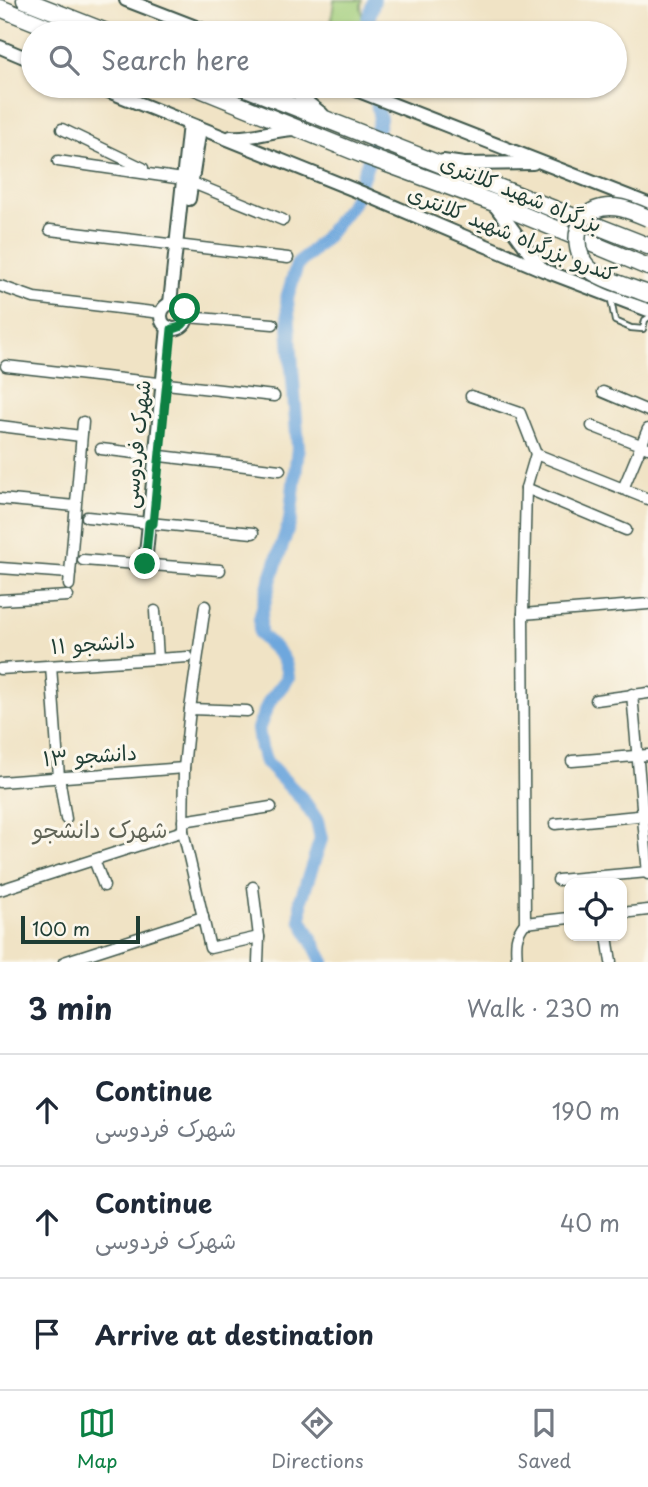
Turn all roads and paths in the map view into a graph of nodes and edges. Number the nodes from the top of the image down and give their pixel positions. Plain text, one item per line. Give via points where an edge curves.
1 (25, 0) edge
2 (126, 0) edge
3 (0, 8) edge
4 (32, 21) edge
5 (78, 21) edge
6 (180, 21) edge
7 (0, 47) edge
8 (21, 56) edge
9 (126, 98) edge
10 (222, 98) edge
11 (271, 98) edge
12 (303, 98) edge
13 (378, 98) edge
14 (334, 123) junction
15 (195, 126) junction
16 (62, 129) dead end
17 (300, 129) junction
18 (217, 135) junction
19 (425, 158) junction
20 (58, 161) dead end
21 (544, 163) junction
22 (154, 173) junction
23 (187, 180) junction
24 (644, 200) edge
25 (494, 204) junction
26 (648, 218) edge
27 (283, 220) dead end
28 (50, 230) dead end
29 (179, 245) junction
30 (648, 246) edge
31 (288, 258) dead end
32 (648, 267) edge
33 (543, 270) junction
34 (0, 286) edge
35 (648, 294) edge
36 (610, 295) junction
37 (169, 307) junction
38 (648, 310) edge
39 (187, 317) junction
40 (648, 318) edge
41 (273, 324) dead end
42 (170, 328) junction
43 (6, 366) dead end
44 (164, 384) junction
45 (603, 392) dead end
46 (274, 396) dead end
47 (471, 396) dead end
48 (648, 411) edge
49 (83, 422) dead end
50 (0, 426) edge
51 (592, 426) dead end
52 (648, 429) edge
53 (82, 436) junction
54 (645, 447) edge
55 (101, 449) dead end
56 (536, 454) junction
57 (157, 456) junction
58 (280, 470) dead end
59 (526, 488) junction
60 (623, 489) junction
61 (0, 499) edge
62 (648, 499) edge
63 (75, 506) junction
64 (87, 517) dead end
65 (151, 524) junction
66 (626, 530) dead end
67 (253, 533) dead end
68 (83, 560) dead end
69 (148, 564) junction
70 (0, 568) edge
71 (220, 569) dead end
72 (70, 573) junction
73 (0, 600) edge
74 (648, 604) edge
75 (205, 606) dead end
76 (155, 611) dead end
77 (523, 614) junction
78 (188, 657) dead end
79 (158, 659) junction
80 (51, 666) junction
81 (0, 669) edge
82 (648, 693) edge
83 (632, 694) junction
84 (596, 699) dead end
85 (190, 709) junction
86 (247, 711) dead end
87 (643, 755) edge
88 (572, 761) dead end
89 (184, 768) junction
90 (59, 777) junction
91 (0, 782) edge
92 (271, 807) dead end
93 (645, 815) edge
94 (66, 819) dead end
95 (555, 824) dead end
96 (183, 826) junction
97 (94, 860) junction
98 (648, 873) edge
99 (558, 880) dead end
100 (104, 886) dead end
101 (253, 887) dead end
102 (0, 890) edge
103 (648, 910) edge
104 (627, 912) edge
105 (203, 917) junction
106 (564, 919) edge
107 (525, 923) junction
108 (259, 937) junction
109 (608, 941) edge
110 (64, 962) edge
111 (258, 962) edge
112 (517, 962) edge
113 (611, 962) edge

1 - 5 highway
2 - 6 main road
3 - 4 highway
7 - 8 main road
9 - 15 main road, کندرو بزرگراه شهید کلانتری
10 - 17 highway, بزرگراه شهید کلانتری
11 - 14 highway
12 - 14 main road
13 - 21 main road
14 - 19 highway, بزرگراه شهید کلانتری
15 - 18 main road, کندرو بزرگراه شهید کلانتری
15 - 23 main road
16 - 22 street
17 - 18 main road via 243,138
17 - 25 highway, بزرگراه شهید کلانتری
18 - 33 main road, کندرو بزرگراه شهید کلانتری
19 - 21 main road via 464,164
19 - 30 highway, بزرگراه شهید کلانتری
20 - 22 street
21 - 24 main road
22 - 23 street
23 - 27 street
23 - 29 main road
25 - 32 highway, بزرگراه شهید کلانتری
25 - 33 main road
26 - 35 highway, bridge via 614,207 595,210 583,220 577,239 579,255 592,271
28 - 29 street
29 - 31 street
29 - 37 main road
33 - 36 main road, کندرو بزرگراه شهید کلانتری
34 - 37 street via 34,298
36 - 38 main road, کندرو بزرگراه شهید کلانتری
36 - 40 lane via 615,321 643,329
37 - 39 main road via 185,309
37 - 42 main road via 161,320
39 - 41 street
39 - 42 main road via 183,325
42 - 44 main road, شهرک فردوسی
43 - 44 street
44 - 46 street
44 - 57 main road, شهرک فردوسی
45 - 48 street
47 - 56 street via 520,413
49 - 53 street
50 - 53 street
51 - 54 street
52 - 54 street
53 - 63 street
54 - 60 street
55 - 57 street
56 - 59 street
56 - 60 street
57 - 58 street
57 - 65 main road, شهرک فردوسی
59 - 66 street
59 - 77 street
60 - 62 street
61 - 63 street
63 - 72 street
64 - 65 street
65 - 67 street
65 - 69 main road, شهرک فردوسی
68 - 69 street
69 - 71 street
70 - 72 street
72 - 73 street via 68,591
74 - 77 street
75 - 85 street
76 - 79 street
77 - 107 street
78 - 79 street, دانشجو ۱۱
79 - 80 street, دانشجو ۱۱
80 - 81 street, دانشجو ۱۱
80 - 90 street
82 - 83 street
83 - 84 street
83 - 87 street
85 - 86 street
85 - 89 street
87 - 88 street
87 - 93 street
89 - 90 street, دانشجو ۱۳
89 - 96 street
90 - 91 street, دانشجو ۱۳
90 - 94 street
92 - 96 street
93 - 95 street
93 - 98 street
96 - 97 street
96 - 105 street
97 - 100 street
97 - 102 street
98 - 99 street
101 - 108 street
103 - 104 street
105 - 108 street via 210,948
105 - 110 street
106 - 107 street
107 - 112 street via 518,932
108 - 111 street
109 - 113 street

